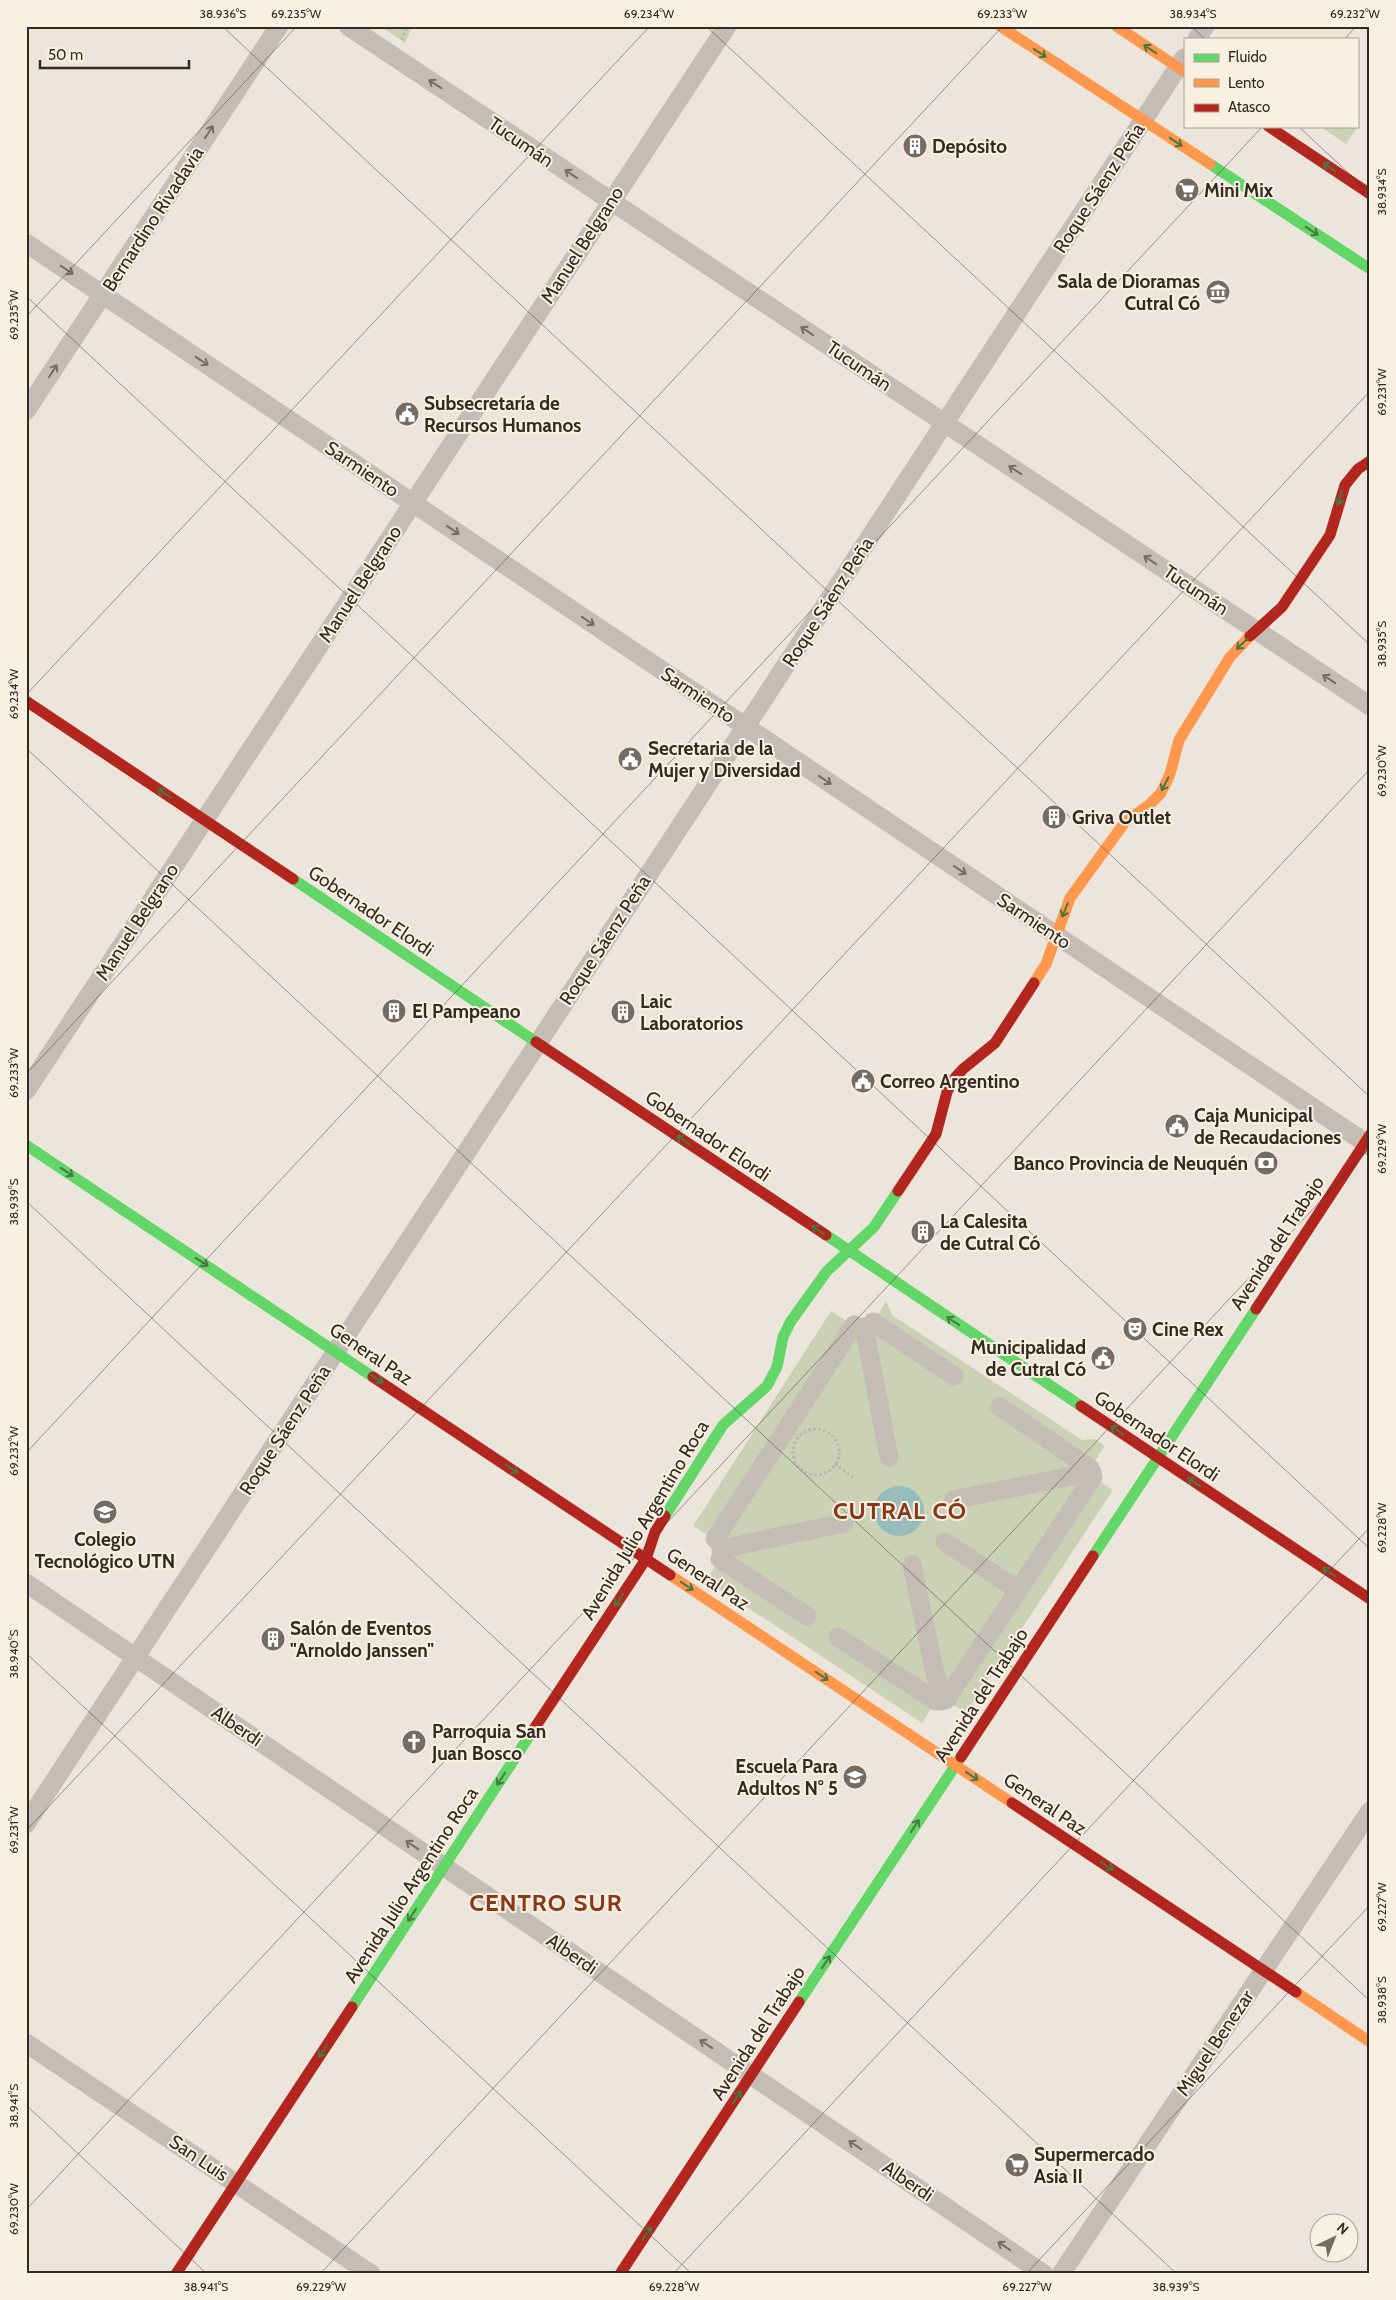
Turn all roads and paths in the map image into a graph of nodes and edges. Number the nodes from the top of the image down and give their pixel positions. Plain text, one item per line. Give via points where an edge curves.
1 (279, 26) edge
2 (348, 26) edge
3 (726, 26) edge
4 (1000, 26) edge
5 (1116, 26) edge
6 (1205, 26) edge
7 (406, 27) edge
8 (1198, 38) edge
9 (402, 41) dead end
10 (1183, 66) edge
11 (1143, 121) junction
12 (1271, 128) edge
13 (1370, 194) edge
14 (611, 202) junction
15 (26, 243) edge
16 (1370, 269) edge
17 (103, 295) junction
18 (26, 411) edge
19 (945, 423) junction
20 (1370, 461) edge
21 (413, 503) junction
22 (1257, 630) junction
23 (26, 701) edge
24 (1370, 706) edge
25 (746, 727) junction
26 (204, 820) junction
27 (1056, 936) junction
28 (538, 1043) junction
29 (26, 1091) edge
30 (1368, 1141) edge
31 (26, 1145) edge
32 (849, 1251) junction
33 (864, 1325) junction
34 (336, 1352) junction
35 (954, 1376) dead end
36 (1000, 1407) dead end
37 (889, 1457) dead end
38 (1158, 1457) junction
39 (835, 1464) junction
40 (1092, 1472) junction
41 (854, 1478) dead end
42 (894, 1486) dead end
43 (952, 1500) dead end
44 (924, 1506) dead end
45 (900, 1510) junction
46 (874, 1514) dead end
47 (844, 1523) dead end
48 (906, 1535) dead end
49 (944, 1542) dead end
50 (719, 1549) junction
51 (646, 1559) junction
52 (912, 1565) dead end
53 (26, 1583) edge
54 (1018, 1590) junction
55 (1370, 1599) edge
56 (807, 1616) dead end
57 (838, 1637) dead end
58 (135, 1657) junction
59 (941, 1701) junction
60 (955, 1765) junction
61 (1370, 1812) edge
62 (26, 1824) edge
63 (444, 1867) junction
64 (1264, 1971) junction
65 (1370, 2042) edge
66 (26, 2043) edge
67 (751, 2075) junction
68 (236, 2183) junction
69 (176, 2274) edge
70 (371, 2274) edge
71 (620, 2274) edge
72 (1044, 2274) edge
73 (1061, 2274) edge

17 -> 1 street, Bernardino Rivadavia
14 -> 2 street, Tucumán
3 - 14 street, Manuel Belgrano
4 -> 11 street
10 -> 5 street
6 - 8 street
7 - 9 path
10 - 11 street, Roque Sáenz Peña
11 -> 16 street
11 - 19 street, Roque Sáenz Peña
13 -> 12 street
19 -> 14 street, Tucumán
14 - 21 street, Manuel Belgrano
15 -> 17 street, Sarmiento
18 -> 17 street, Bernardino Rivadavia
17 -> 21 street, Sarmiento
22 -> 19 street, Tucumán
19 - 25 street, Roque Sáenz Peña
20 -> 22 street, Avenida Julio Argentino Roca via 1358,469 1344,486 1327,541 1282,606
21 -> 25 street, Sarmiento
21 - 26 street, Manuel Belgrano
24 -> 22 street, Tucumán
22 -> 27 street, Avenida Julio Argentino Roca via 1232,654 1183,732 1164,788 1117,832 1070,898
26 -> 23 street, Gobernador Elordi
25 -> 27 street, Sarmiento
25 - 28 street, Roque Sáenz Peña
26 - 28 street, Gobernador Elordi
26 - 29 street, Manuel Belgrano
27 - 30 street, Sarmiento
27 - 32 street, Avenida Julio Argentino Roca via 1046,964 1001,1035 986,1053 968,1064 954,1079 946,1094 933,1140 874,1227
32 -> 28 street, Gobernador Elordi
28 - 34 street, Roque Sáenz Peña
30 - 38 street, Avenida del Trabajo
31 -> 34 street, General Paz
38 -> 32 street, Gobernador Elordi
32 - 51 street, Avenida Julio Argentino Roca via 827,1271 792,1321 781,1342 777,1367 770,1382 760,1395 724,1425 655,1532
33 - 35 street
33 - 37 street
33 - 50 street
34 -> 51 street, General Paz
34 - 58 street, Roque Sáenz Peña
36 - 40 street
55 -> 38 street, Gobernador Elordi
38 - 60 street, Avenida del Trabajo
39 - 39 path via 838,1451 829,1433 815,1429 801,1434 793,1454 799,1467 805,1472 818,1474
39 - 41 path
40 - 43 street
40 - 54 street
42 - 45 path
44 - 45 path
45 - 46 path
45 - 48 path
47 - 50 street
49 - 54 street
50 - 56 street
51 -> 60 street, General Paz
51 -> 63 street, Avenida Julio Argentino Roca
52 - 59 street
53 - 58 street, Alberdi
54 - 59 street
57 - 59 street
58 - 62 street, Roque Sáenz Peña
63 -> 58 street, Alberdi
60 -> 64 street, General Paz
67 -> 60 street, Avenida del Trabajo
61 - 64 street, Miguel Benezar
67 -> 63 street, Alberdi
63 -> 68 street, Avenida Julio Argentino Roca
64 - 65 street, General Paz
64 - 73 street, Miguel Benezar
66 - 68 street, San Luis
71 -> 67 street, Avenida del Trabajo
72 -> 67 street, Alberdi
68 - 69 street, Avenida Julio Argentino Roca
68 - 70 street, San Luis

